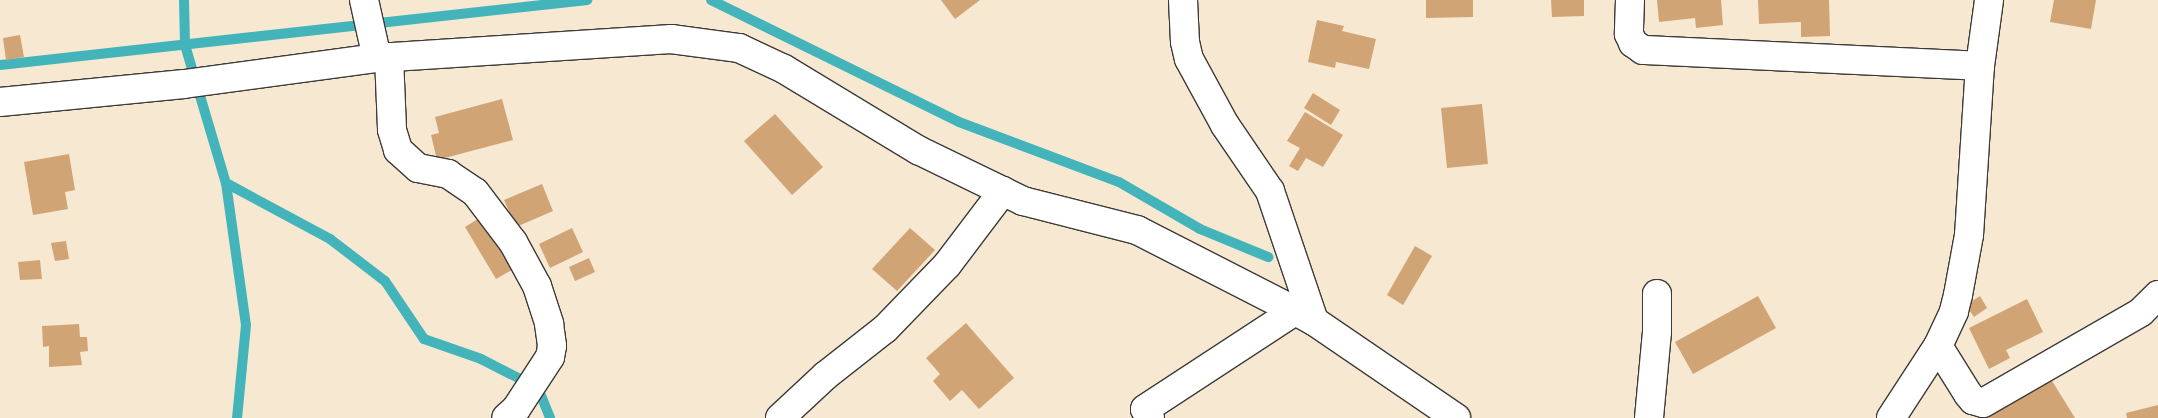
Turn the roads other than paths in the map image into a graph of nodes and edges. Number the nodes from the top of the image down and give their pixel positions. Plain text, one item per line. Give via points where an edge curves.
1 (364, 0) edge
2 (1630, 0) edge
3 (1989, 0) edge
4 (1186, 3) edge
5 (383, 58) junction
6 (1980, 66) junction
7 (0, 102) edge
8 (1002, 191) junction
9 (1658, 294) dead end
10 (2158, 295) edge
11 (1304, 316) junction
12 (1938, 346) junction
13 (1143, 415) edge
14 (506, 418) edge
15 (780, 418) edge
16 (1456, 418) edge
17 (1649, 418) edge
18 (1891, 418) edge

1 - 5 street
2 - 6 street via 1629,34 1632,43 1643,50
3 - 6 street
4 - 11 street via 1185,42 1189,59 1226,125 1270,191
5 - 7 street via 184,84
5 - 8 street via 672,39 739,48 784,69 918,150
5 - 14 street via 392,130 398,150 418,168 448,174 475,192 513,242 537,286 548,324 552,346 550,357 516,409
6 - 12 street via 1969,235 1954,311
8 - 11 street via 1023,201 1138,230
8 - 15 street via 947,265 885,329 825,376
9 - 17 street
10 - 12 street via 2141,312 1983,403 1973,400 1968,394
11 - 13 street
11 - 16 street
12 - 18 street

